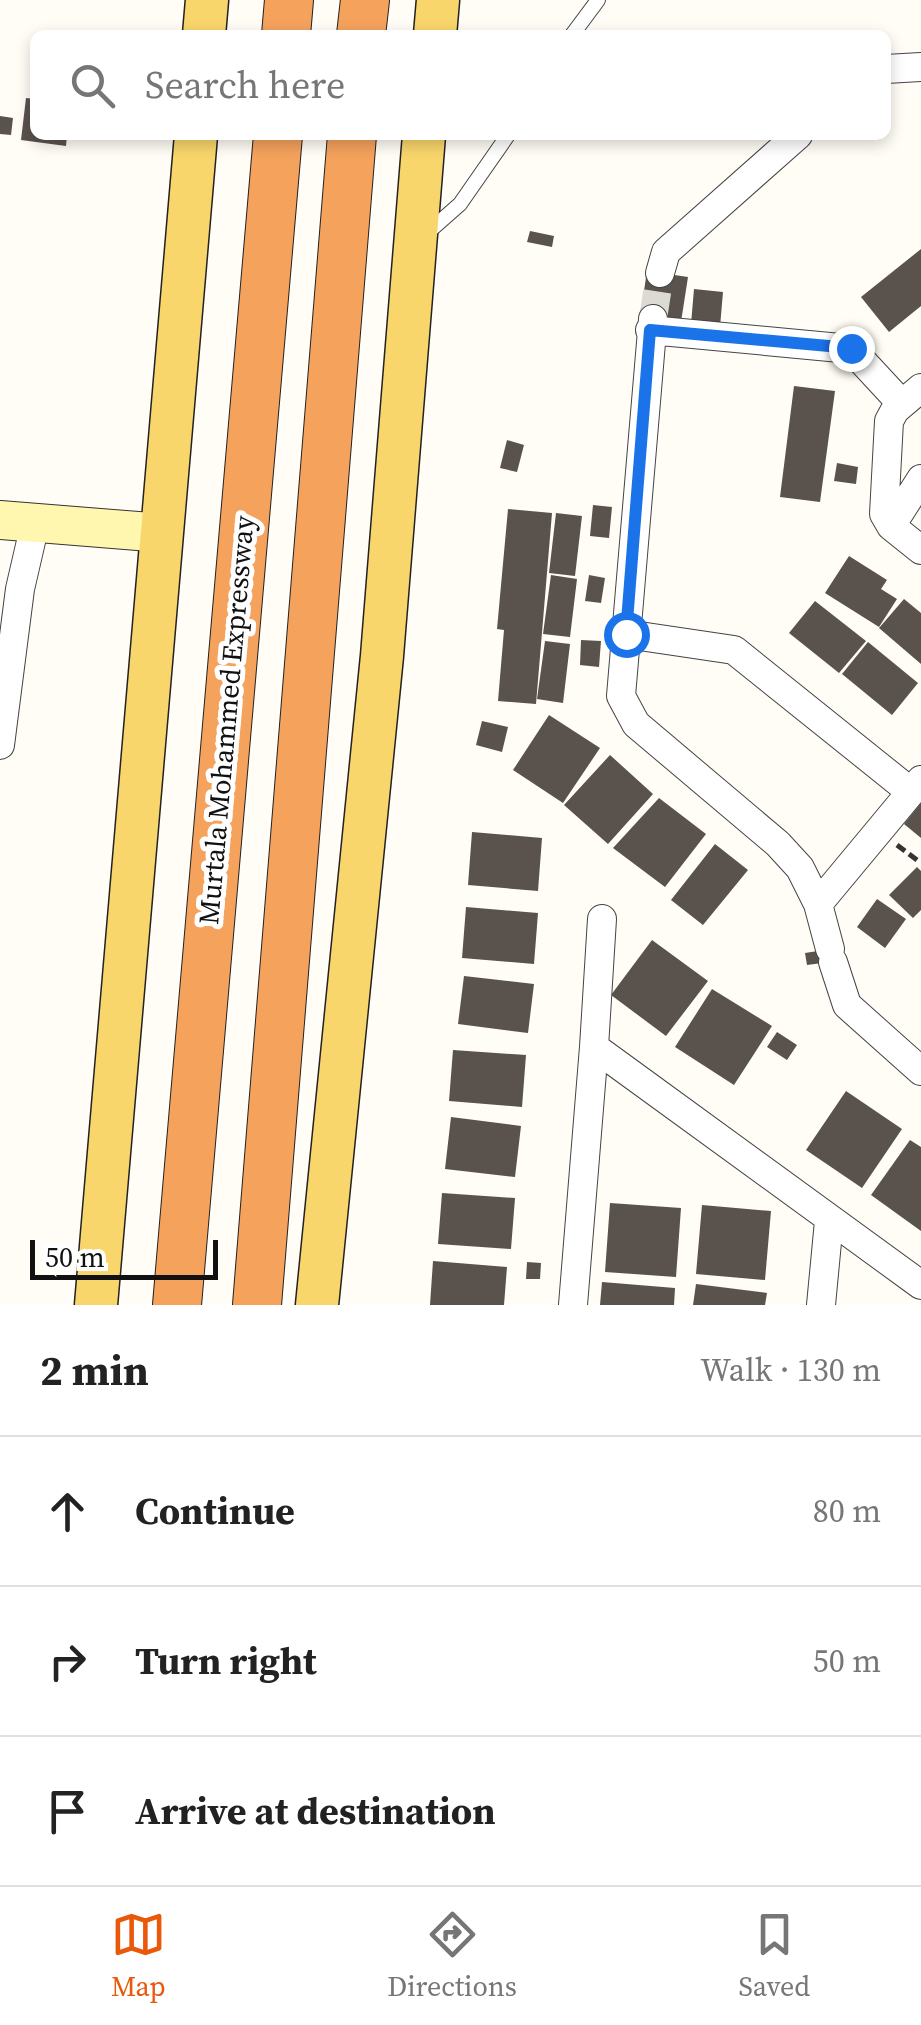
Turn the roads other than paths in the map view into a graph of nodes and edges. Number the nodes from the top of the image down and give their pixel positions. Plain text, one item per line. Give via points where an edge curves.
1 (207, 0) edge
2 (288, 0) edge
3 (365, 0) edge
4 (438, 0) edge
5 (598, 0) edge
6 (204, 30) edge
7 (286, 30) edge
8 (362, 30) edge
9 (435, 30) edge
10 (576, 30) edge
11 (921, 67) edge
12 (891, 69) edge
13 (196, 140) edge
14 (278, 140) edge
15 (352, 140) edge
16 (424, 140) edge
17 (505, 140) edge
18 (792, 140) edge
19 (413, 245) junction
20 (660, 273) tunnel mouth
21 (911, 396) edge
22 (921, 479) edge
23 (18, 522) edge
24 (890, 526) junction
25 (162, 534) junction
26 (921, 550) edge
27 (626, 634) junction
28 (0, 745) edge
29 (916, 786) edge
30 (818, 904) junction
31 (602, 919) dead end
32 (594, 1047) junction
33 (921, 1070) edge
34 (829, 1221) junction
35 (921, 1286) edge
36 (96, 1305) edge
37 (177, 1305) edge
38 (256, 1305) edge
39 (316, 1305) edge
40 (573, 1305) edge
41 (821, 1305) edge

1 - 6 main road
2 - 7 highway
3 - 8 highway
4 - 9 main road
5 - 10 lane
11 - 12 street
13 - 25 main road
14 - 37 highway, Murtala Mohammed Expressway
15 - 38 highway
16 - 19 main road
17 - 19 lane via 460,204
18 - 20 street via 666,252
19 - 39 main road via 382,656
21 - 24 street via 885,435 882,504
21 - 27 street via 851,348 652,324
22 - 24 street
23 - 25 street
23 - 28 street via 20,589
24 - 26 street
25 - 36 main road
27 - 29 street via 734,650
27 - 30 street via 622,696 636,724 778,844
29 - 30 street
30 - 33 street via 847,1005
31 - 32 street
32 - 34 street
32 - 40 street
34 - 35 street
34 - 41 street

